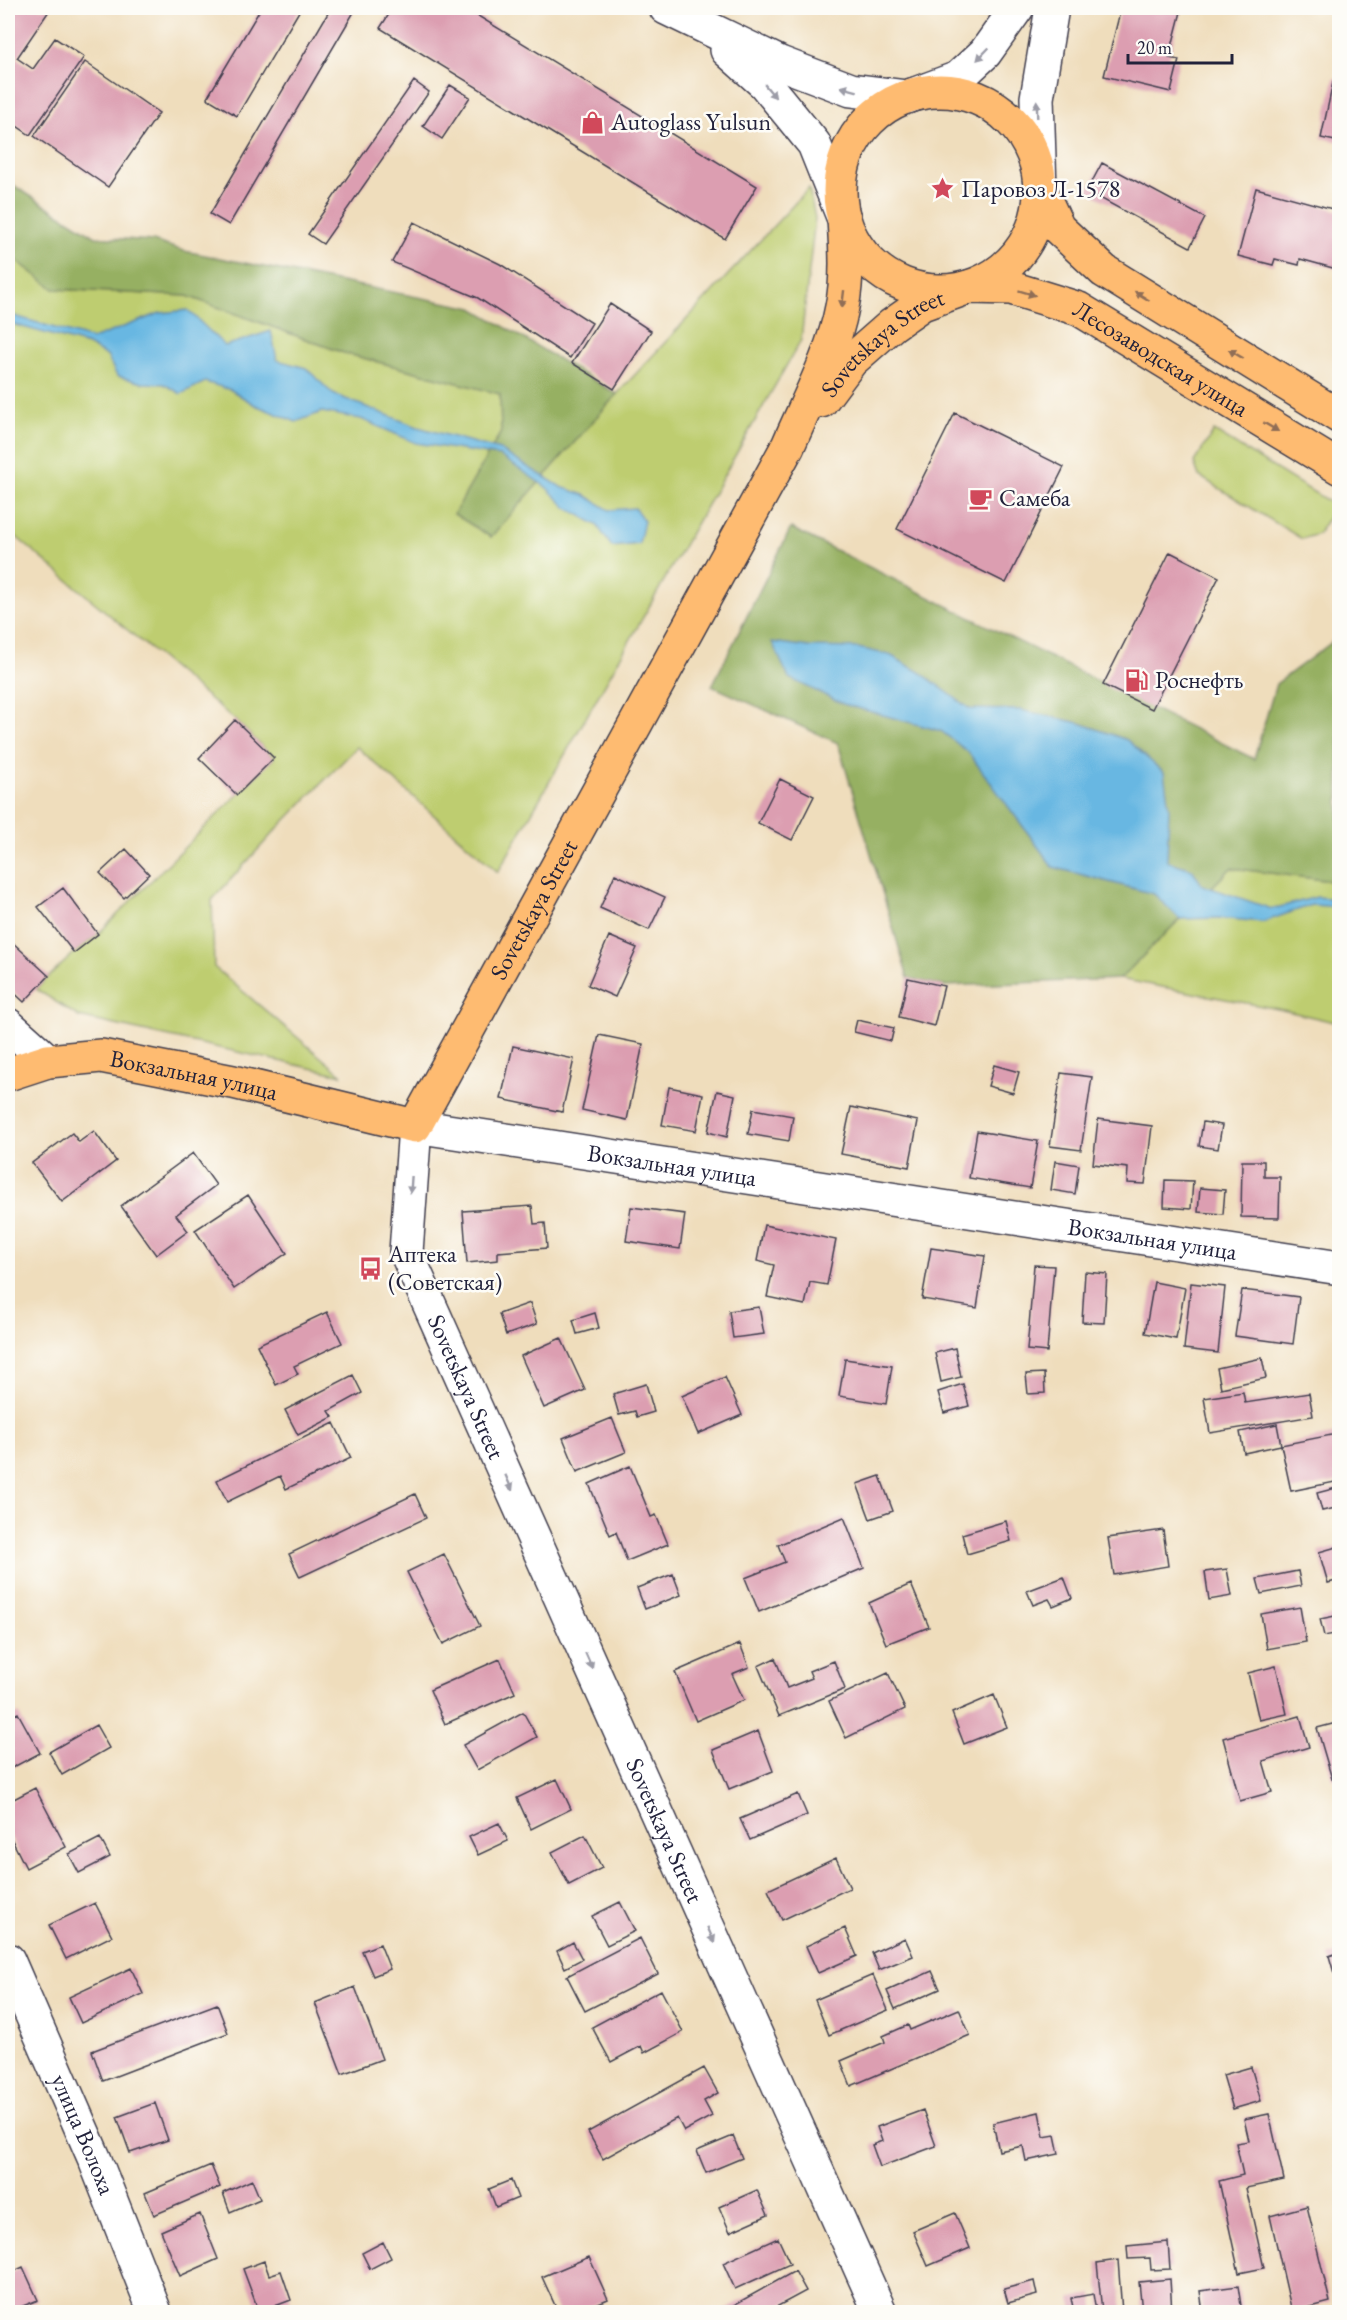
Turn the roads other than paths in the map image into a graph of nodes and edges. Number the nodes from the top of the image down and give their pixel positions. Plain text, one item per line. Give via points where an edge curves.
1 (666, 8) edge
2 (1017, 8) edge
3 (1052, 8) edge
4 (696, 23) junction
5 (907, 97) junction
6 (1040, 189) junction
7 (844, 219) junction
8 (969, 287) junction
9 (1340, 417) edge
10 (788, 446) junction
11 (1340, 468) edge
12 (8, 1025) edge
13 (48, 1061) junction
14 (8, 1074) edge
15 (415, 1126) junction
16 (1340, 1268) edge
17 (8, 1960) edge
18 (155, 2313) edge
19 (880, 2313) edge

1 - 4 street
2 -> 5 street via 985,53 958,78
6 -> 3 street via 1037,98
5 -> 4 street via 851,90 780,63
4 -> 7 street via 765,84 814,144
5 - 6 main road via 941,91 974,97 993,106 1023,135 1037,167
5 - 7 main road via 875,116 854,140 844,163 840,189
6 - 8 main road via 1035,222 1022,249 998,273
9 -> 6 main road, Лесозаводская улица via 1104,271 1058,228
7 - 8 main road via 853,242 870,263 891,279 929,291
7 -> 10 main road, Sovetskaya Street via 847,265 842,309
8 - 10 main road, Sovetskaya Street via 922,304 851,361
8 -> 11 main road, Лесозаводская улица via 1011,288 1079,309
10 - 15 main road, Sovetskaya Street
12 - 13 street
13 - 14 main road, Вокзальная улица
13 - 15 main road, Вокзальная улица via 101,1056 233,1082
15 - 16 street, Вокзальная улица
15 -> 19 street, Sovetskaya Street via 406,1252
17 - 18 street, улица Волоха via 95,2160

